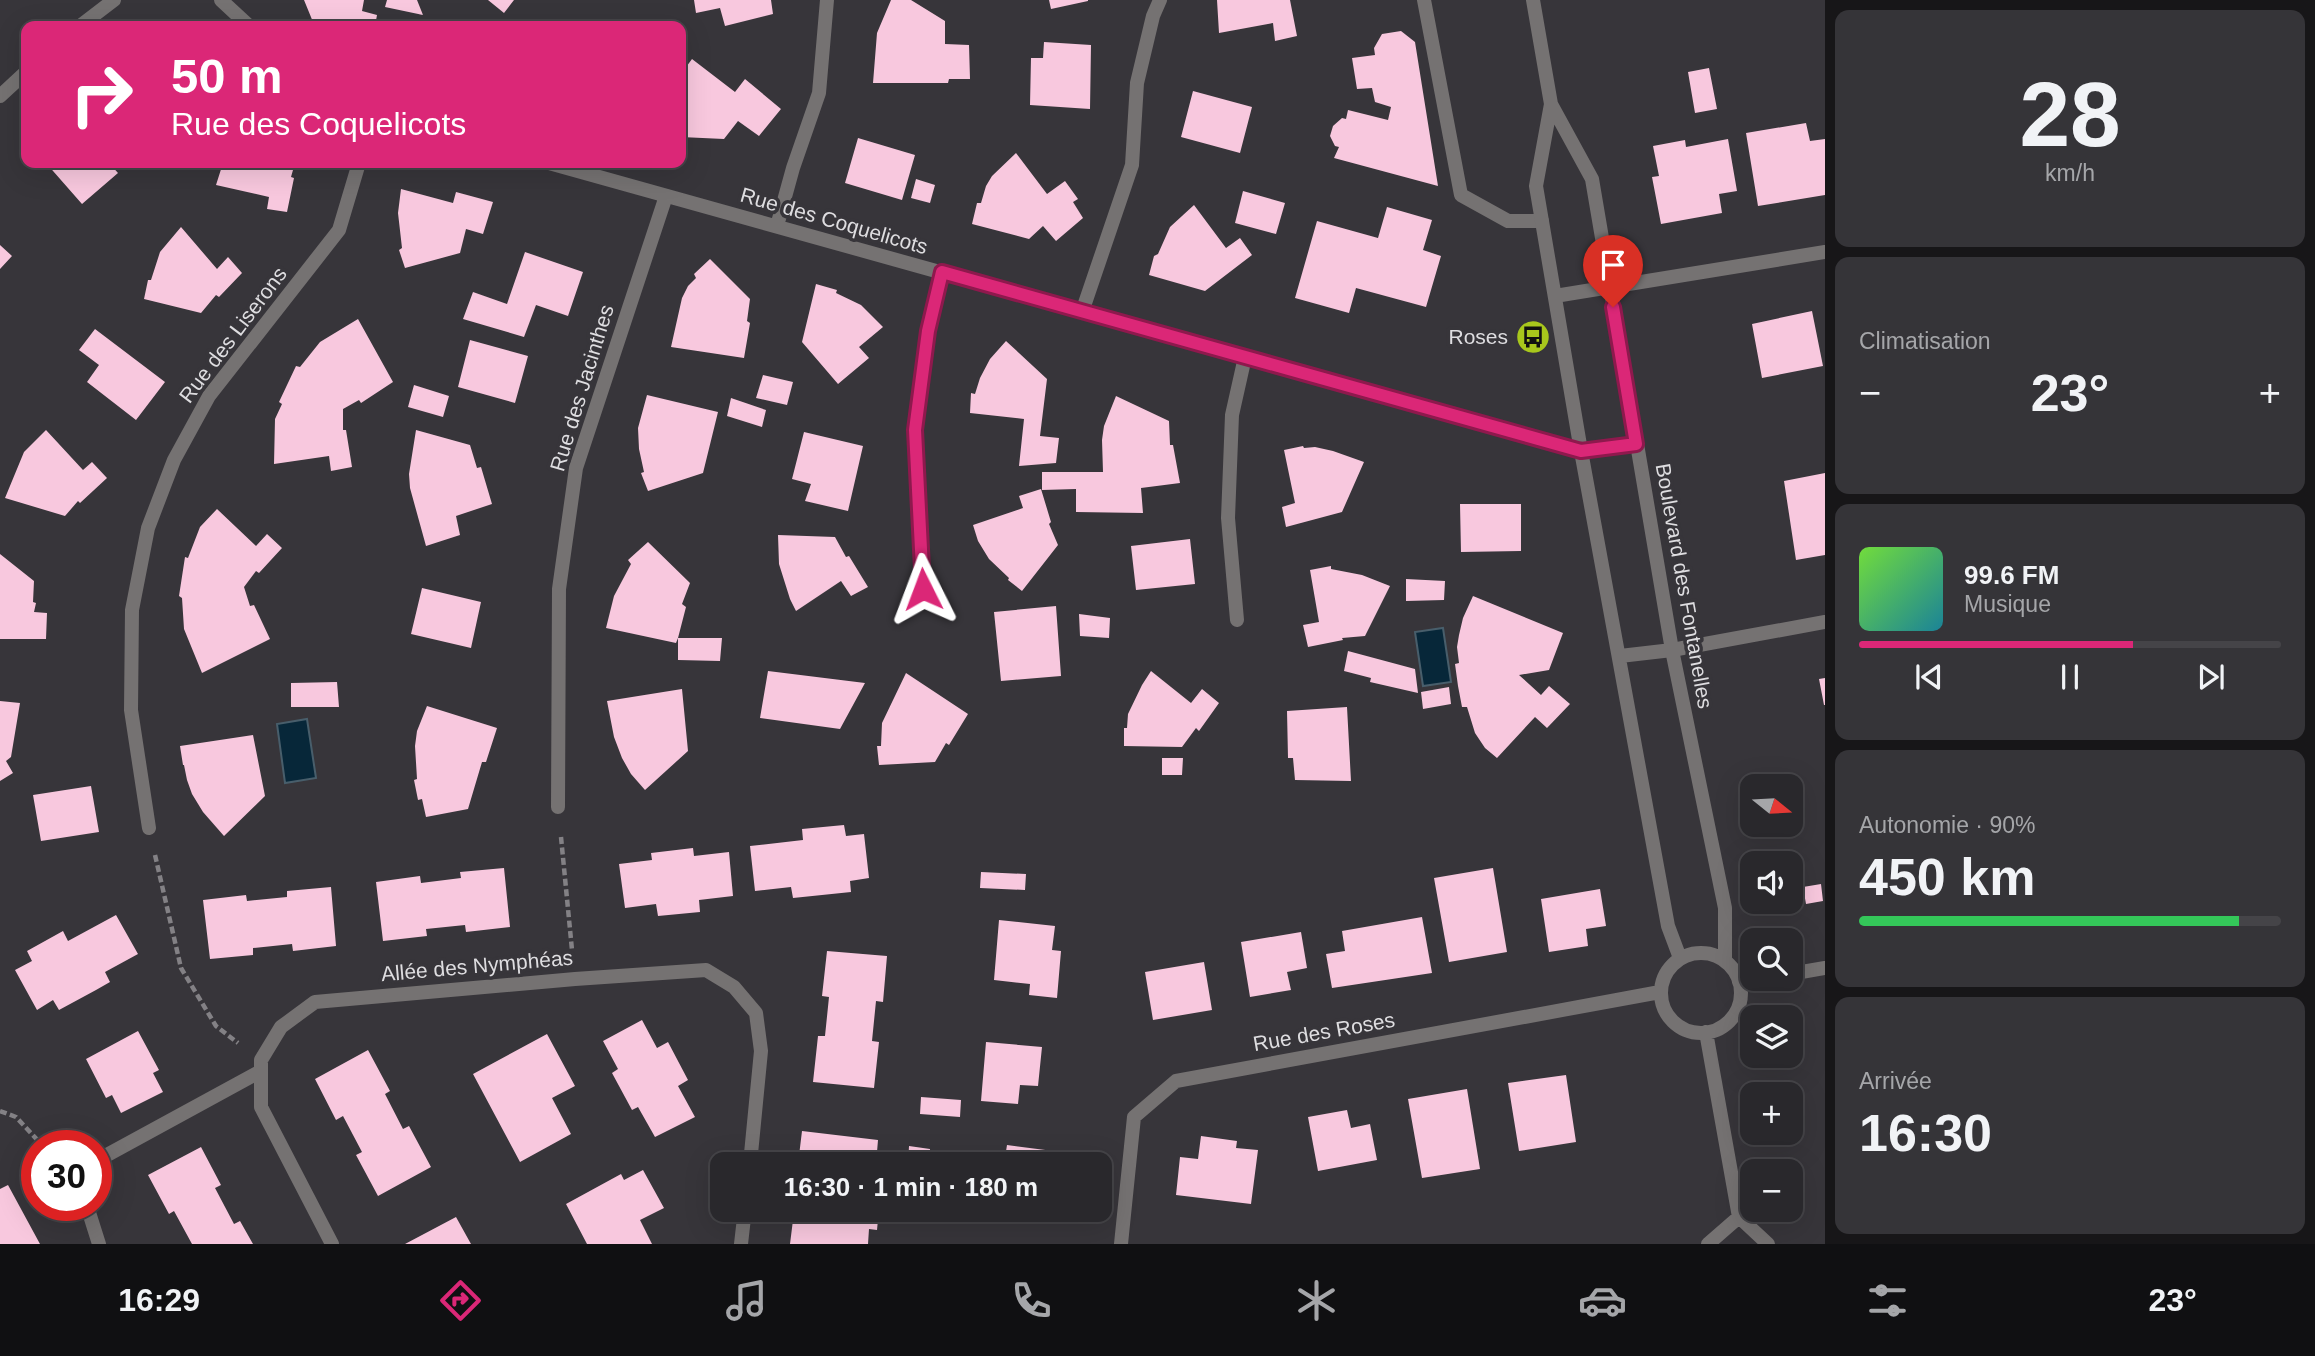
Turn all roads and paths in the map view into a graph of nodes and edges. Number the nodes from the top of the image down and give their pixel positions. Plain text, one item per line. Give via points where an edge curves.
1 (114, 0) edge
2 (221, 0) edge
3 (827, 0) edge
4 (1160, 0) edge
5 (1424, 0) edge
6 (1533, 0) edge
7 (87, 21) edge
8 (244, 21) edge
9 (21, 77) edge
10 (0, 96) edge
11 (1551, 104) junction
12 (358, 168) edge
13 (567, 168) edge
14 (666, 196) junction
15 (1542, 221) junction
16 (777, 226) junction
17 (1825, 252) edge
18 (942, 272) junction
19 (1609, 288) junction
20 (1555, 296) junction
21 (1082, 312) junction
22 (1245, 357) junction
23 (1636, 444) junction
24 (1581, 451) junction
25 (923, 589) dead end
26 (1237, 620) dead end
27 (1825, 622) edge
28 (1672, 650) junction
29 (1619, 656) junction
30 (558, 807) joint
31 (149, 828) joint
32 (1680, 958) junction
33 (1725, 961) junction
34 (1825, 968) edge
35 (1803, 972) edge
36 (575, 979) junction
37 (1739, 982) joint
38 (1660, 992) junction
39 (1706, 1032) junction
40 (261, 1066) junction
41 (0, 1111) edge
42 (28, 1130) edge
43 (112, 1152) edge
44 (751, 1152) edge
45 (1739, 1217) junction
46 (92, 1221) edge
47 (744, 1222) edge
48 (99, 1244) edge
49 (332, 1244) edge
50 (741, 1244) edge
51 (1121, 1244) edge
52 (1708, 1244) edge
53 (1768, 1244) edge

1 - 7 street
2 - 8 street
3 - 16 street via 819,93
4 - 21 street via 1137,83 1132,165
5 - 15 street via 1461,195 1508,221
6 - 11 street, Boulevard des Fontanelles
9 - 10 street
11 - 15 street, Boulevard des Fontanelles via 1536,186
11 - 19 street, Boulevard des Fontanelles via 1592,179
12 - 31 street, Rue des Liserons via 339,230 209,396 174,460 148,528 132,610 131,710
13 - 14 street, Rue des Coquelicots
14 - 16 street, Rue des Coquelicots
14 - 30 street, Rue des Jacinthes via 576,468 559,589
15 - 20 street, Boulevard des Fontanelles
16 - 18 street, Rue des Coquelicots
17 - 19 street
18 - 21 street, Rue des Coquelicots
18 - 25 street via 928,331 915,430
19 - 20 street
19 - 23 street, Boulevard des Fontanelles
20 - 24 street, Boulevard des Fontanelles
21 - 22 street, Rue des Coquelicots
22 - 24 street, Rue des Coquelicots
22 - 26 street via 1232,415 1228,518
23 - 24 street, Rue des Coquelicots
23 - 28 street, Boulevard des Fontanelles
24 - 29 street, Boulevard des Fontanelles
27 - 28 street
28 - 29 street
28 - 33 street, Boulevard des Fontanelles via 1725,908
29 - 32 street, Boulevard des Fontanelles via 1668,926
30 - 36 path
31 - 40 path via 181,968 216,1026
32 - 33 street via 1711,954
32 - 38 street via 1670,967
33 - 37 street
34 - 35 street
36 - 40 street, Allée des Nymphéas via 315,1002 281,1027
36 - 44 street, Allée des Nymphéas via 706,970 734,987 756,1013 761,1051
37 - 39 street via 1738,1009 1720,1028
38 - 39 street via 1668,1017 1679,1027
38 - 51 street, Rue des Roses via 1176,1080 1135,1116
39 - 45 street
40 - 43 street
40 - 49 street via 261,1107
41 - 42 path via 16,1117
45 - 52 street
45 - 53 street
46 - 48 street
47 - 50 street

